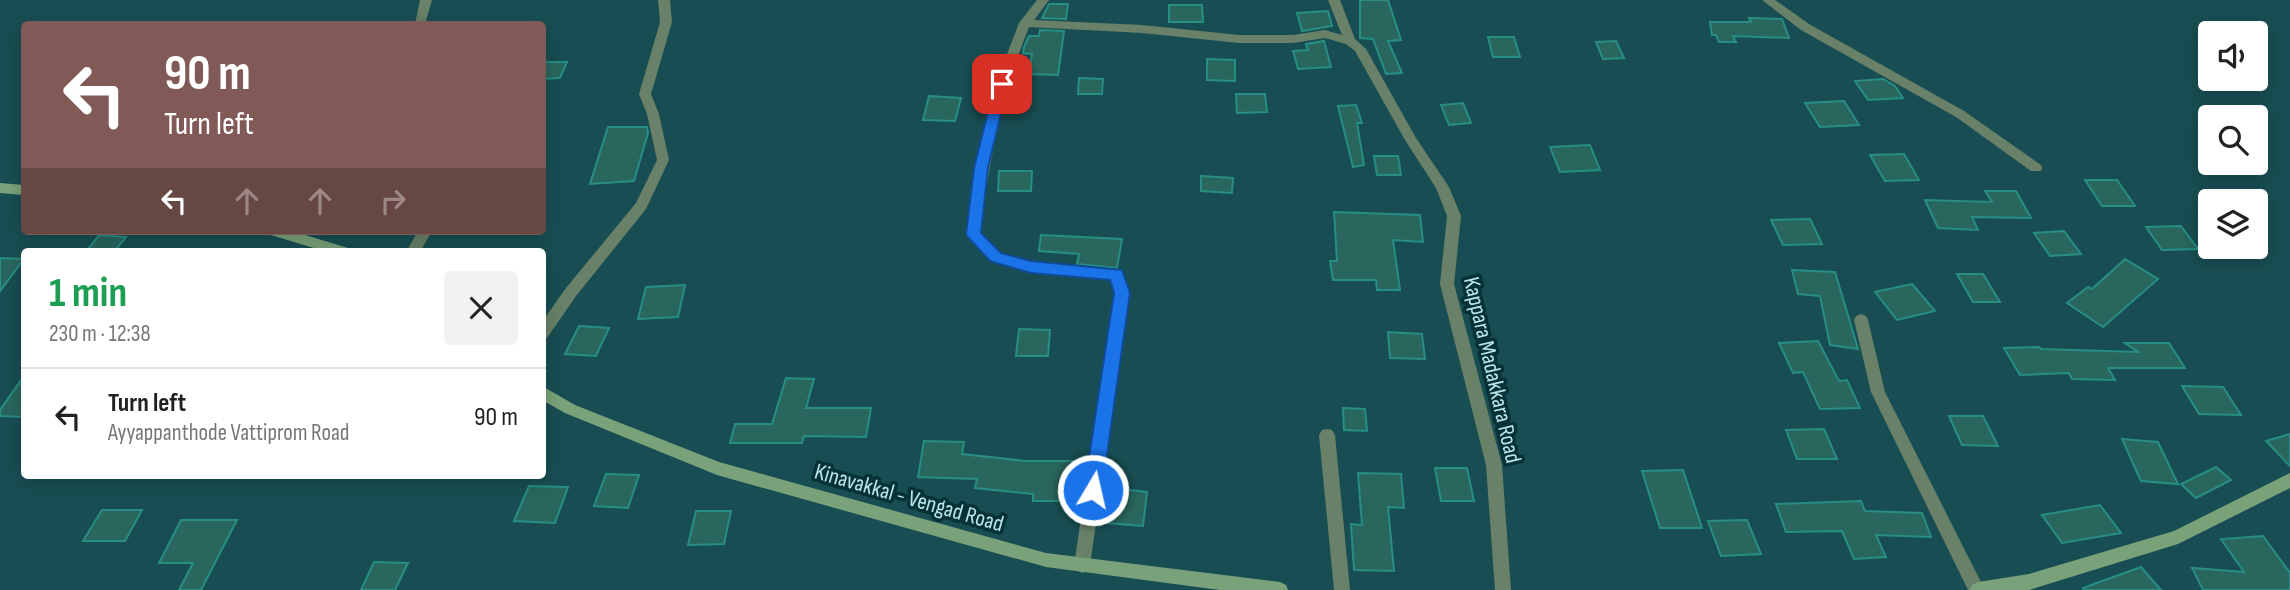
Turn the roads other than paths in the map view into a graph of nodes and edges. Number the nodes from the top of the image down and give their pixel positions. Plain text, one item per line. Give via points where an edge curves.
1 (426, 0) edge
2 (664, 0) edge
3 (1043, 0) edge
4 (1334, 0) edge
5 (1768, 0) edge
6 (421, 21) edge
7 (1026, 23) junction
8 (1350, 41) junction
9 (2036, 168) dead end
10 (0, 188) edge
11 (21, 190) edge
12 (289, 235) edge
13 (330, 248) edge
14 (1861, 320) dead end
15 (546, 328) edge
16 (546, 394) edge
17 (1327, 435) dead end
18 (2290, 480) edge
19 (1082, 565) junction
20 (1280, 590) edge
21 (1342, 590) edge
22 (1503, 590) edge
23 (1977, 590) edge

1 - 6 street
2 - 15 street via 666,22 645,94 663,160 641,206
3 - 7 street
4 - 8 street, Kappara Madakkara Road
5 - 9 street via 1805,27 1960,114
7 - 8 street via 1239,39 1325,34
7 - 19 street via 1002,84 981,168 973,235 996,257 1031,267 1116,275 1122,293
8 - 22 street, Kappara Madakkara Road via 1360,49 1442,187 1454,216 1447,284 1493,465
10 - 11 main road
12 - 13 main road
14 - 23 street via 1878,392
16 - 19 main road, Kinavakkal - Vengad Road via 570,409 717,468 1046,560
17 - 21 street
18 - 23 main road via 2178,537 2029,582
19 - 20 main road, Kinavakkal - Vengad Road

